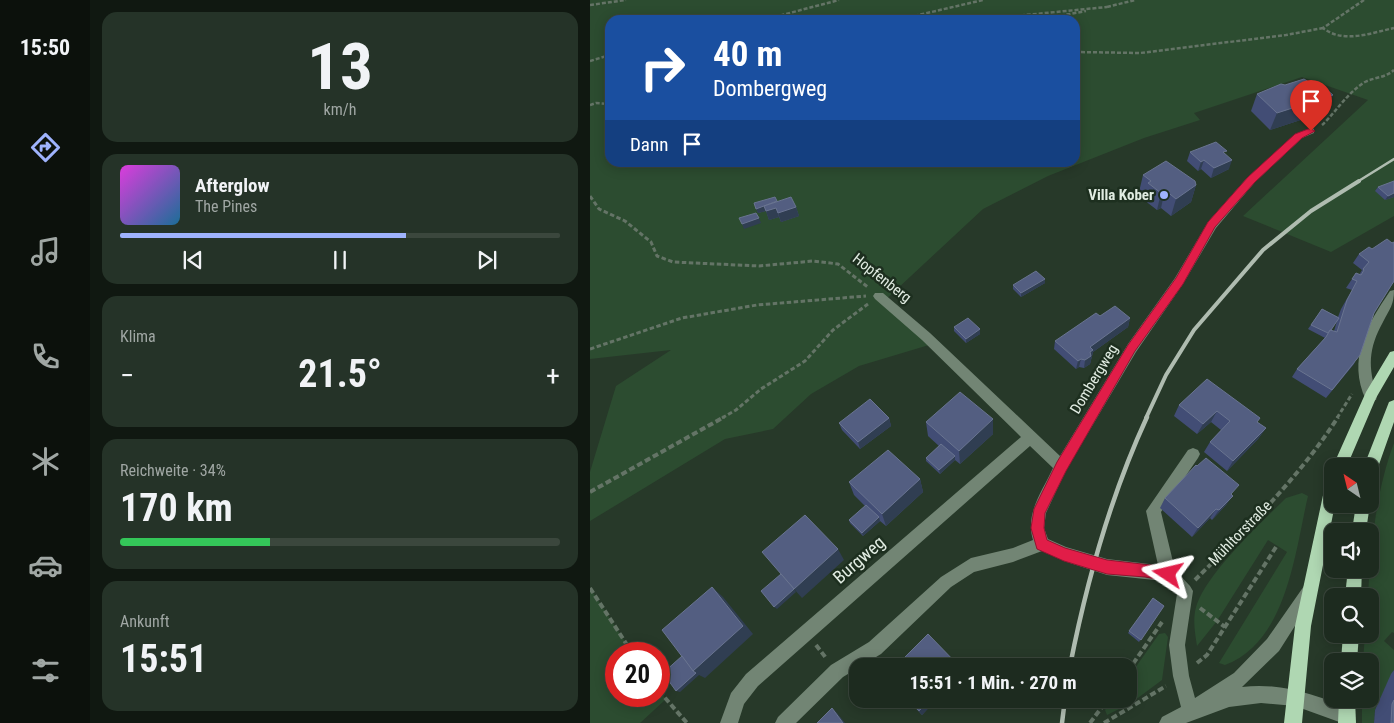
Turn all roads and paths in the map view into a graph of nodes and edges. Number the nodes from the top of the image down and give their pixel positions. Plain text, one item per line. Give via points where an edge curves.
1 (626, 0) edge
2 (839, 0) edge
3 (983, 0) edge
4 (1135, 0) edge
5 (1364, 0) edge
6 (590, 5) edge
7 (1107, 7) junction
8 (782, 15) edge
9 (918, 15) edge
10 (1025, 15) edge
11 (1064, 15) edge
12 (1324, 28) junction
13 (1394, 28) edge
14 (1080, 52) edge
15 (605, 56) edge
16 (590, 61) edge
17 (1394, 70) edge
18 (605, 104) edge
19 (590, 105) edge
20 (1311, 131) joint
21 (590, 196) edge
22 (1394, 294) edge
23 (879, 296) junction
24 (590, 349) edge
25 (1394, 356) edge
26 (1364, 374) junction
27 (1371, 396) junction
28 (1394, 406) edge
29 (1030, 438) junction
30 (1193, 454) dead end
31 (1343, 458) edge
32 (1373, 458) edge
33 (1061, 466) junction
34 (590, 492) edge
35 (1326, 513) edge
36 (1042, 544) junction
37 (1276, 547) dead end
38 (1168, 574) junction
39 (590, 588) edge
40 (1310, 589) junction
41 (1185, 591) junction
42 (1202, 609) dead end
43 (1168, 615) dead end
44 (1224, 627) junction
45 (625, 642) edge
46 (1137, 658) edge
47 (1181, 676) junction
48 (1294, 698) junction
49 (670, 704) edge
50 (1101, 708) edge
51 (1190, 711) junction
52 (1347, 712) edge
53 (687, 723) edge
54 (729, 723) edge
55 (784, 723) edge
56 (1090, 723) edge
57 (1104, 723) edge
58 (1168, 723) edge
59 (1293, 723) edge

1 - 6 path
2 - 8 path
3 - 9 path
4 - 7 path
5 - 12 path
7 - 10 path
7 - 11 path
12 - 13 path via 1328,34 1339,38
12 - 14 path via 1140,53
15 - 16 path
17 - 20 path via 1387,76 1365,82 1335,109 1324,124
18 - 19 path
20 - 33 street, Dombergweg via 1298,136 1251,180 1212,225
21 - 23 path, Hopfenberg via 598,209 625,221 650,242 657,256 673,262 759,266 813,261 838,264
22 - 26 street via 1374,324 1367,346
23 - 24 path via 757,305 691,316
23 - 29 street, Hopfenberg via 939,347
23 - 34 path via 833,330 805,361 761,389 736,410
25 - 27 main road
26 - 27 street
26 - 41 path, Mühltorstraße via 1333,426 1303,466
27 - 31 main road
28 - 32 main road
29 - 33 street, Hopfenberg
29 - 54 street, Burgweg via 752,680 737,699
30 - 38 street via 1153,511
33 - 36 street, Dombergweg via 1038,513 1037,528
35 - 40 main road
36 - 38 street via 1107,567
36 - 55 street via 971,565 946,582 875,648 838,671
37 - 44 path
38 - 41 street
39 - 45 path
40 - 48 main road
40 - 51 street via 1274,645 1240,679
41 - 47 street via 1177,645
42 - 44 path
43 - 46 path
44 - 47 path via 1206,655
47 - 51 street
47 - 57 path
48 - 51 street via 1264,694 1231,696
48 - 52 street
48 - 59 main road
49 - 53 path
50 - 56 path
51 - 58 street

